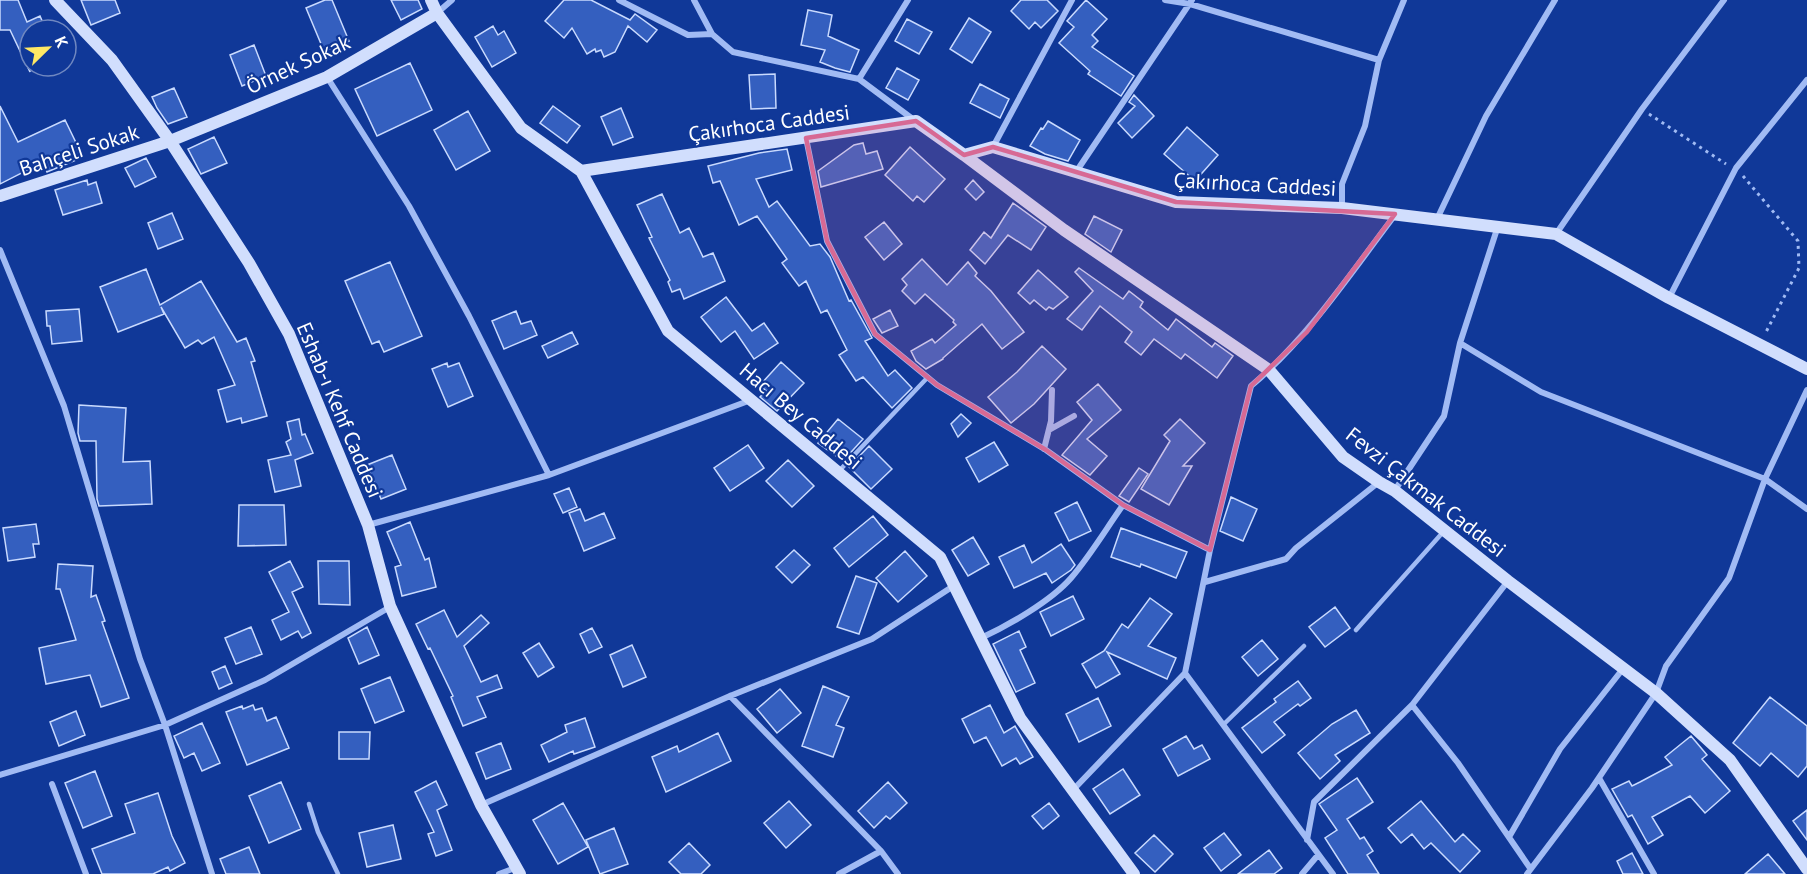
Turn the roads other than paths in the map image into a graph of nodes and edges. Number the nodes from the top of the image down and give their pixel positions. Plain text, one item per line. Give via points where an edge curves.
1 (55, 0) edge
2 (430, 0) edge
3 (452, 0) edge
4 (620, 0) edge
5 (694, 0) edge
6 (908, 0) edge
7 (1072, 0) edge
8 (1165, 0) edge
9 (1404, 0) edge
10 (1555, 0) edge
11 (1724, 0) edge
12 (1191, 2) edge
13 (437, 13) junction
14 (712, 34) junction
15 (1379, 60) junction
16 (327, 77) junction
17 (859, 79) junction
18 (1807, 80) edge
19 (916, 121) junction
20 (806, 138) junction
21 (170, 141) junction
22 (993, 147) junction
23 (964, 154) junction
24 (581, 171) junction
25 (1076, 172) junction
26 (0, 196) edge
27 (1342, 208) junction
28 (1395, 214) junction
29 (1437, 220) junction
30 (1498, 226) junction
31 (1557, 234) junction
32 (0, 250) edge
33 (1669, 298) junction
34 (1460, 343) junction
35 (1807, 369) edge
36 (1269, 370) junction
37 (928, 377) junction
38 (1052, 390) dead end
39 (1807, 390) edge
40 (751, 400) junction
41 (1074, 416) dead end
42 (1049, 430) junction
43 (1044, 449) junction
44 (838, 472) junction
45 (549, 475) junction
46 (1765, 479) junction
47 (1379, 483) junction
48 (1395, 491) junction
49 (1123, 505) junction
50 (1807, 509) edge
51 (368, 525) junction
52 (1444, 530) junction
53 (1210, 550) junction
54 (1508, 581) junction
55 (1205, 582) junction
56 (955, 585) junction
57 (390, 606) junction
58 (1356, 630) dead end
59 (981, 638) junction
60 (1304, 646) dead end
61 (1622, 670) junction
62 (1185, 673) junction
63 (1656, 693) junction
64 (730, 696) junction
65 (1412, 705) junction
66 (165, 725) junction
67 (1223, 725) junction
68 (0, 775) edge
69 (1599, 778) junction
70 (52, 784) dead end
71 (1073, 790) junction
72 (309, 804) dead end
73 (481, 805) junction
74 (1509, 837) junction
75 (1307, 840) junction
76 (881, 851) junction
77 (1318, 855) junction
78 (1807, 869) edge
79 (517, 871) edge
80 (1529, 871) edge
81 (86, 874) edge
82 (212, 874) edge
83 (338, 874) edge
84 (499, 874) edge
85 (838, 874) edge
86 (898, 874) edge
87 (1134, 874) edge
88 (1302, 874) edge
89 (1333, 874) edge
90 (1654, 874) edge

1 - 21 street, Eshab-ı Kehf Caddesi via 112,60
2 - 13 street, Hacı Bey Caddesi
3 - 13 street
4 - 14 street via 687,35
5 - 14 street
6 - 17 street
7 - 22 street
8 - 12 street
9 - 15 street
10 - 29 street via 1486,116
11 - 31 street via 1642,109
12 - 15 street
12 - 25 street
13 - 16 street, Örnek Sokak
13 - 24 street, Hacı Bey Caddesi via 521,128
14 - 17 street via 733,52
15 - 27 street via 1365,126 1342,184
16 - 21 street, Örnek Sokak
16 - 45 street via 409,206
17 - 19 street
18 - 33 street via 1736,168
19 - 20 street, Çakırhoca Caddesi
19 - 23 street
20 - 24 street, Çakırhoca Caddesi
20 - 37 street via 827,241 875,334
21 - 26 street, Bahçeli Sokak
21 - 51 street, Eshab-ı Kehf Caddesi via 249,263 289,334
22 - 23 street
22 - 25 street, Çakırhoca Caddesi
23 - 36 street, Fevzi Çakmak Caddesi via 1064,230
24 - 40 street, Hacı Bey Caddesi via 668,331
25 - 27 street, Çakırhoca Caddesi via 1176,202
27 - 28 street, Çakırhoca Caddesi
28 - 29 street, Çakırhoca Caddesi
28 - 36 street via 1307,332
29 - 30 street, Çakırhoca Caddesi
30 - 31 street, Çakırhoca Caddesi
30 - 34 street
31 - 33 street, Çakırhoca Caddesi
32 - 66 street via 64,406 140,659
33 - 35 street, Çakırhoca Caddesi
34 - 46 street via 1541,392
34 - 48 street via 1444,416
36 - 47 street, Fevzi Çakmak Caddesi via 1343,457
36 - 53 street via 1251,386
37 - 43 street
37 - 44 lane
38 - 42 street
39 - 46 street
40 - 44 street, Hacı Bey Caddesi
40 - 45 street
41 - 42 street
42 - 43 street
43 - 49 street
44 - 56 street, Hacı Bey Caddesi via 940,557
45 - 51 street
46 - 50 street
46 - 63 street via 1729,578 1666,666
47 - 48 street, Fevzi Çakmak Caddesi
47 - 55 street via 1286,560
48 - 52 street, Fevzi Çakmak Caddesi
49 - 53 street
49 - 59 street via 1070,579 1038,605
51 - 57 street, Eshab-ı Kehf Caddesi
52 - 54 street, Fevzi Çakmak Caddesi
52 - 58 lane
53 - 55 street
54 - 61 street, Fevzi Çakmak Caddesi
54 - 65 street
55 - 62 street
56 - 59 street, Hacı Bey Caddesi
56 - 64 street via 872,639
57 - 66 street via 265,680
57 - 73 street, Eshab-ı Kehf Caddesi
59 - 71 street, Hacı Bey Caddesi via 1020,718
60 - 67 lane
61 - 63 street, Fevzi Çakmak Caddesi
61 - 74 street via 1560,749
62 - 67 street
62 - 71 street
63 - 69 street
63 - 78 street, Fevzi Çakmak Caddesi via 1730,760
64 - 73 street
64 - 76 street
65 - 74 street
65 - 75 street via 1314,802
66 - 68 street
66 - 82 street
67 - 75 street
69 - 80 street
69 - 90 street
70 - 81 street
71 - 87 street, Hacı Bey Caddesi
72 - 83 lane
73 - 79 street, Eshab-ı Kehf Caddesi
74 - 80 street
75 - 77 street
76 - 85 street
76 - 86 street
77 - 88 street
77 - 89 street
79 - 84 street

